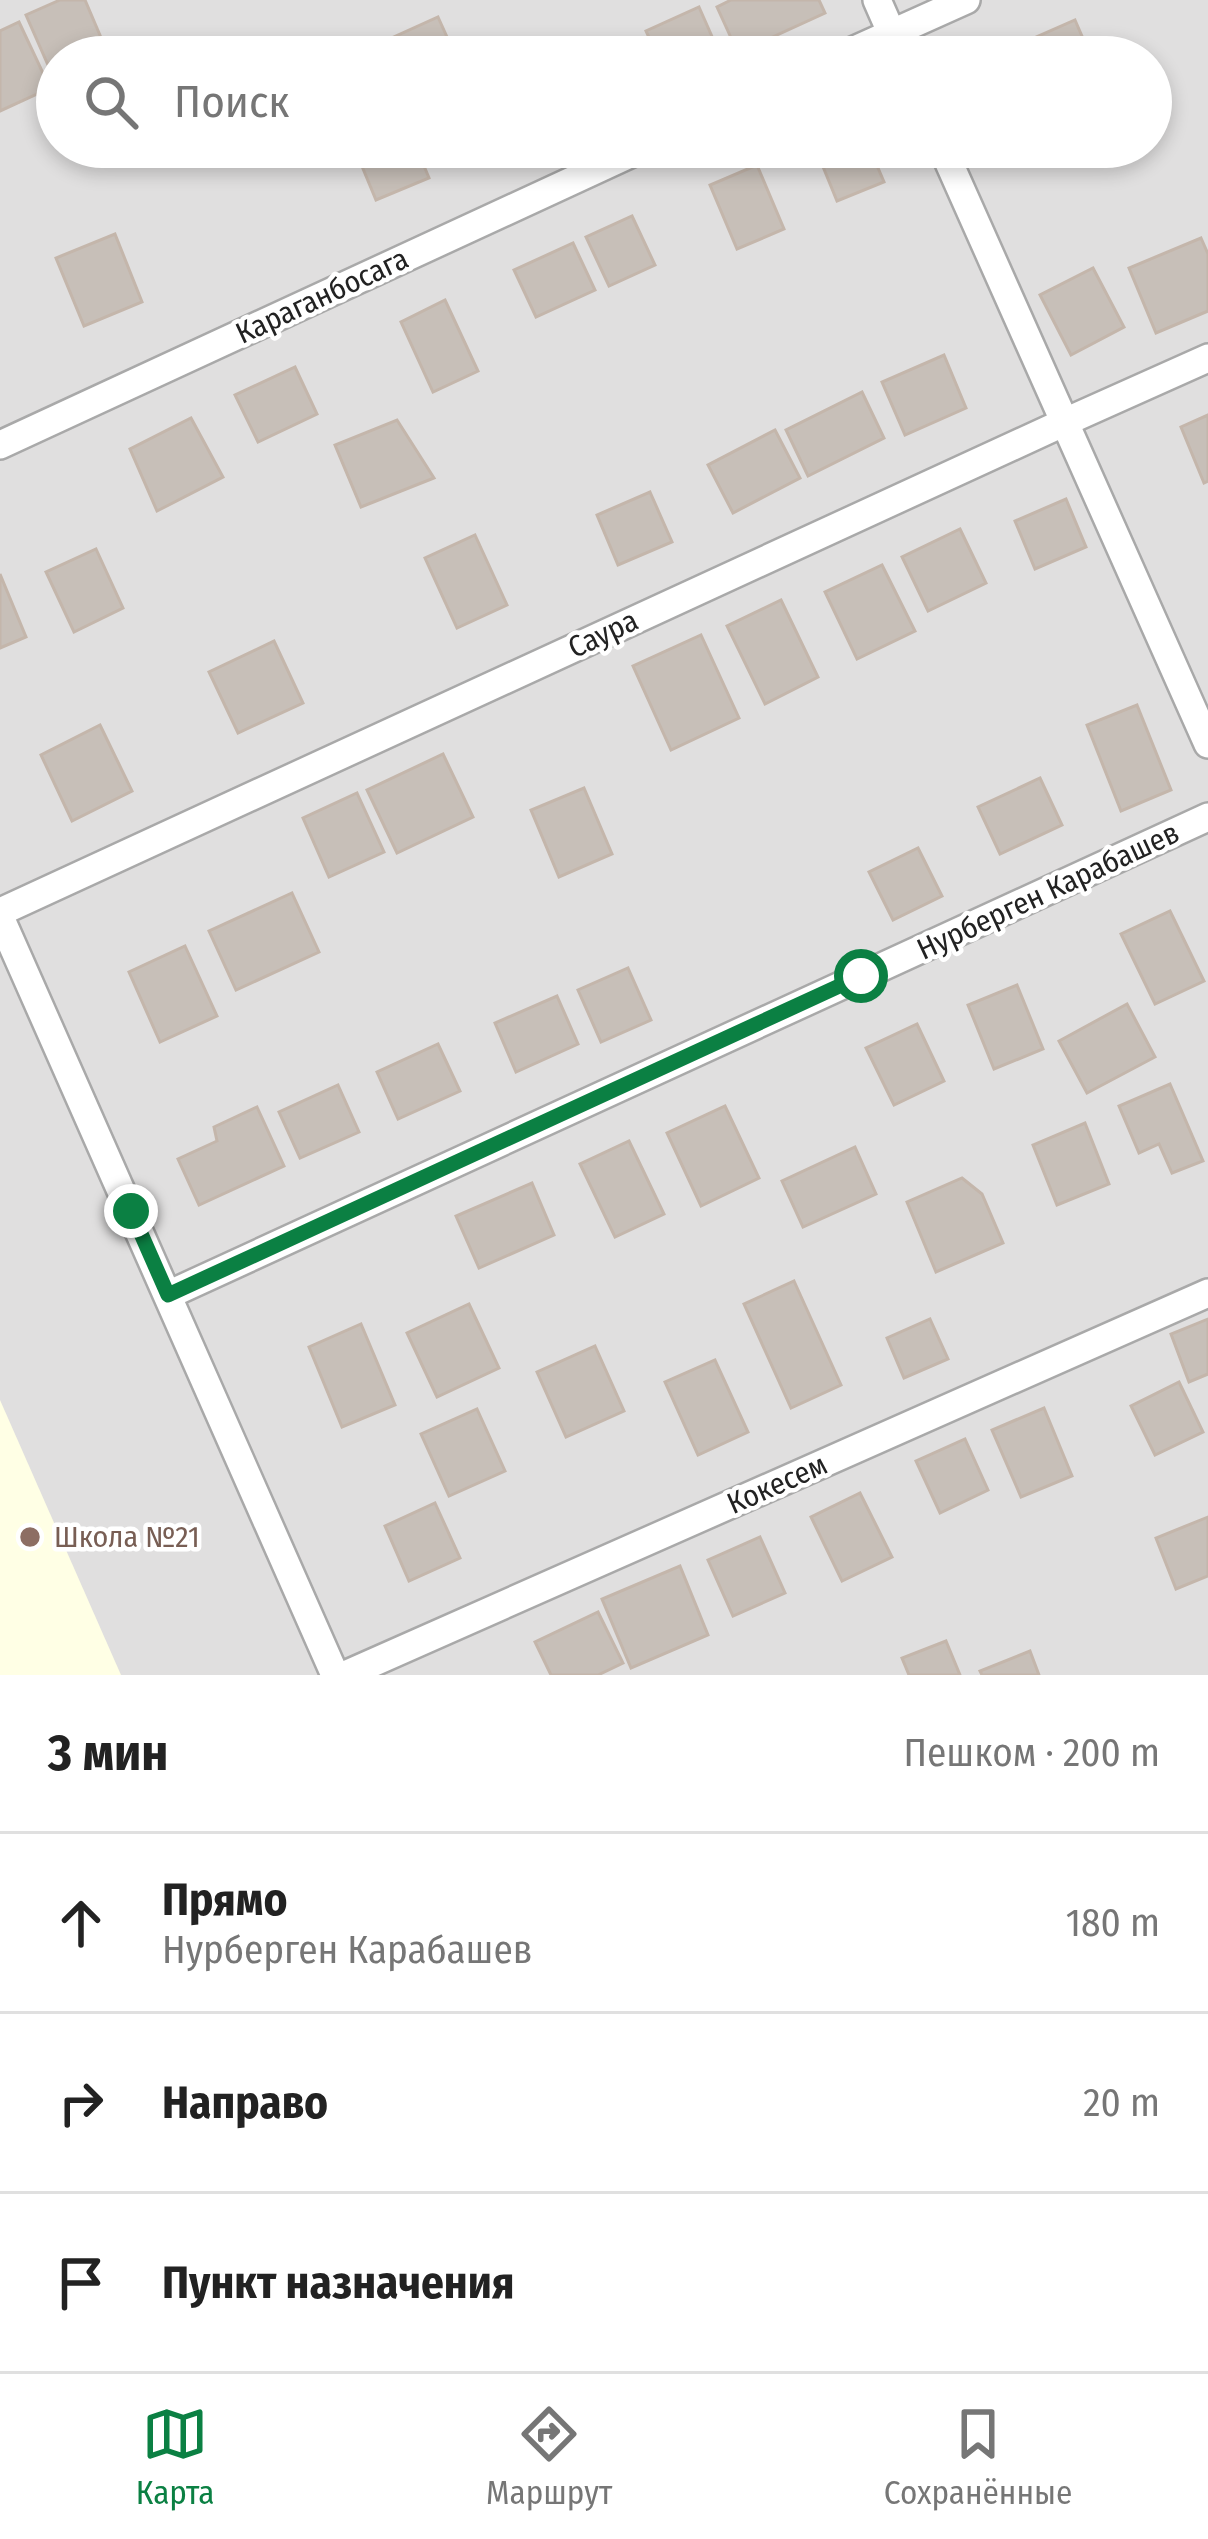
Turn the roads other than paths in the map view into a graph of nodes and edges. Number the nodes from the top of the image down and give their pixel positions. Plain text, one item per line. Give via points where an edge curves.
1 (877, 0) edge
2 (966, 0) edge
3 (893, 36) edge
4 (911, 36) edge
5 (600, 168) edge
6 (951, 168) edge
7 (1208, 358) edge
8 (1065, 422) junction
9 (0, 446) edge
10 (1208, 744) edge
11 (1208, 818) edge
12 (0, 914) edge
13 (1208, 1293) edge
14 (168, 1295) junction
15 (335, 1675) edge
16 (345, 1675) edge

1 - 3 street
2 - 4 street
5 - 9 street, Караганбосага
6 - 8 street
7 - 8 street, Саура
8 - 10 street
8 - 12 street, Саура
11 - 14 street, Нурберген Карабашев
12 - 14 street
13 - 16 street, Кокесем
14 - 15 street

